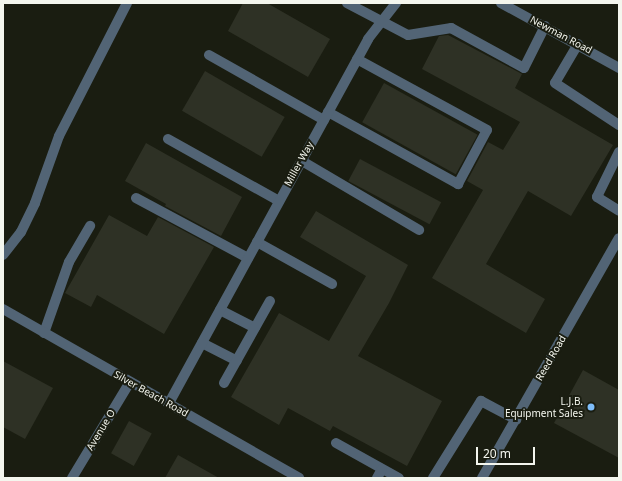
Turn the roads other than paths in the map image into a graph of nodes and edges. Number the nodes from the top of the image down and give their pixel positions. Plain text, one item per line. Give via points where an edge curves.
1 (127, 3) edge
2 (346, 3) edge
3 (396, 3) edge
4 (502, 3) edge
5 (381, 22) junction
6 (545, 26) junction
7 (578, 44) junction
8 (209, 55) dead end
9 (357, 59) junction
10 (619, 68) edge
11 (326, 116) junction
12 (619, 125) edge
13 (168, 140) dead end
14 (619, 152) edge
15 (302, 160) junction
16 (136, 198) dead end
17 (279, 201) junction
18 (619, 211) edge
19 (90, 226) dead end
20 (419, 230) dead end
21 (619, 238) edge
22 (257, 242) junction
23 (3, 255) edge
24 (248, 258) junction
25 (332, 284) dead end
26 (270, 301) dead end
27 (3, 309) edge
28 (220, 310) junction
29 (255, 328) junction
30 (44, 333) junction
31 (202, 343) junction
32 (237, 360) junction
33 (130, 382) junction
34 (224, 383) dead end
35 (169, 404) junction
36 (516, 420) junction
37 (336, 443) dead end
38 (382, 468) junction
39 (75, 477) edge
40 (299, 478) edge
41 (377, 478) edge
42 (399, 478) edge
43 (433, 478) edge
44 (482, 478) edge

1 - 23 street via 59,136 21,232
2 - 5 street
3 - 5 street, Miller Way
4 - 6 street, Newman Road
5 - 6 street via 408,35 451,28 524,68
5 - 9 street, Miller Way
6 - 7 street, Newman Road
7 - 10 street, Newman Road
7 - 12 street via 555,83
8 - 11 street
9 - 11 street, Miller Way
9 - 11 street via 487,130 458,184
11 - 15 street, Miller Way
13 - 17 street
14 - 18 street via 597,198
15 - 17 street, Miller Way
15 - 20 street
16 - 24 street
17 - 22 street, Miller Way
19 - 30 street via 70,262
21 - 36 street, Reed Road
22 - 24 street, Miller Way
22 - 25 street
24 - 28 street, Miller Way
26 - 29 street
27 - 30 street, Silver Beach Road
28 - 29 street
28 - 31 street, Miller Way
29 - 32 street
30 - 33 street, Silver Beach Road
31 - 32 street
31 - 35 street
32 - 34 street
33 - 35 street, Silver Beach Road
33 - 39 street, Avenue O
35 - 40 street, Silver Beach Road
36 - 43 street via 482,401
36 - 44 street, Reed Road
37 - 38 street
38 - 41 street
38 - 42 street

